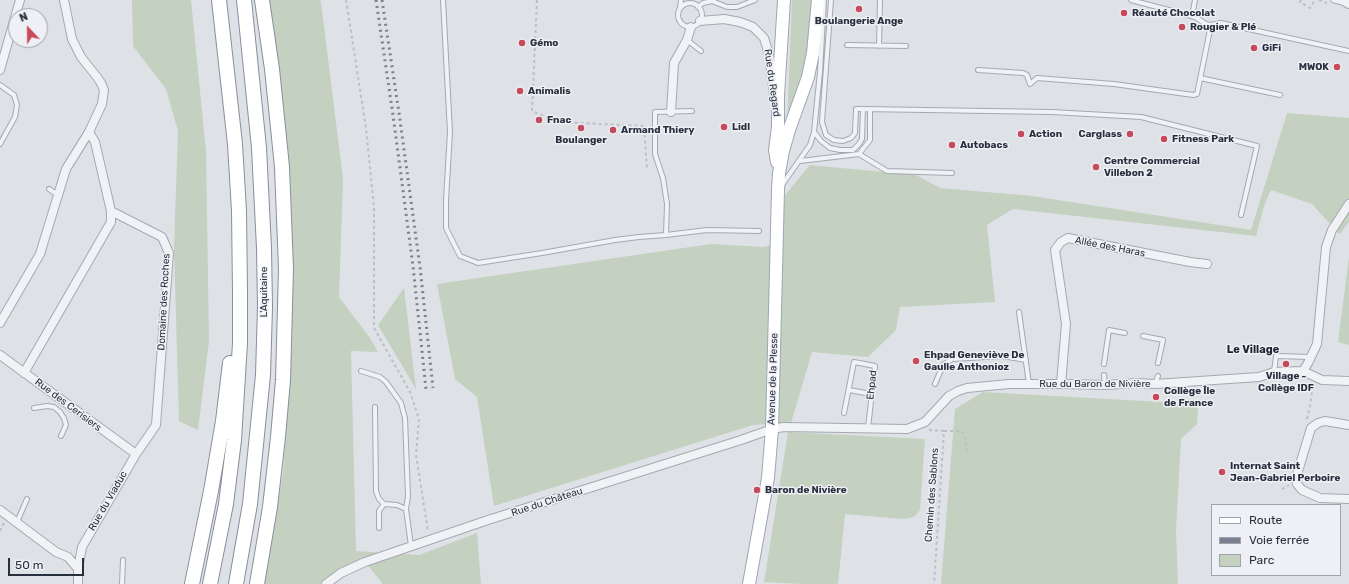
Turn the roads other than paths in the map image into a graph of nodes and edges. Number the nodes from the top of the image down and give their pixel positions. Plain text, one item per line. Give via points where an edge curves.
1 (20, 0) edge
2 (64, 0) edge
3 (219, 0) edge
4 (244, 0) edge
5 (262, 0) edge
6 (443, 0) edge
7 (680, 0) edge
8 (686, 0) edge
9 (755, 0) edge
10 (784, 0) edge
11 (818, 0) edge
12 (824, 0) edge
13 (831, 0) edge
14 (880, 0) edge
15 (1131, 0) edge
16 (1195, 0) edge
17 (1333, 0) edge
18 (1344, 0) edge
19 (690, 3) junction
20 (1349, 3) edge
21 (698, 7) junction
22 (680, 8) junction
23 (1195, 17) junction
24 (700, 21) junction
25 (1211, 25) junction
26 (691, 27) junction
27 (687, 40) junction
28 (847, 45) dead end
29 (879, 46) junction
30 (906, 46) dead end
31 (701, 51) dead end
32 (1349, 51) edge
33 (0, 70) edge
34 (978, 70) dead end
35 (1200, 78) junction
36 (0, 85) edge
37 (1280, 95) dead end
38 (863, 109) junction
39 (870, 109) junction
40 (692, 111) dead end
41 (671, 112) junction
42 (89, 127) junction
43 (778, 127) junction
44 (814, 132) junction
45 (0, 144) edge
46 (859, 154) junction
47 (800, 161) junction
48 (779, 173) junction
49 (952, 173) dead end
50 (49, 189) dead end
51 (778, 190) junction
52 (58, 195) junction
53 (1349, 204) edge
54 (111, 210) junction
55 (1241, 215) dead end
56 (759, 232) dead end
57 (666, 235) junction
58 (1207, 264) dead end
59 (1018, 312) dead end
60 (0, 323) edge
61 (1125, 333) dead end
62 (1143, 336) dead end
63 (240, 343) junction
64 (0, 355) edge
65 (1311, 357) junction
66 (1026, 360) junction
67 (1158, 363) dead end
68 (1104, 364) dead end
69 (361, 371) dead end
70 (1303, 371) junction
71 (1274, 372) junction
72 (24, 373) junction
73 (1104, 375) dead end
74 (1158, 376) dead end
75 (1349, 381) edge
76 (935, 384) dead end
77 (1029, 384) junction
78 (1061, 384) junction
79 (1155, 384) junction
80 (1105, 385) junction
81 (849, 390) junction
82 (871, 394) junction
83 (375, 407) dead end
84 (34, 408) dead end
85 (844, 413) dead end
86 (1349, 424) edge
87 (156, 425) joint
88 (868, 428) junction
89 (772, 429) junction
90 (61, 436) dead end
91 (136, 454) junction
92 (27, 499) dead end
93 (1349, 499) edge
94 (384, 504) junction
95 (406, 509) junction
96 (0, 510) edge
97 (17, 523) junction
98 (379, 528) dead end
99 (412, 546) junction
100 (123, 560) dead end
101 (78, 569) junction
102 (78, 584) edge
103 (122, 584) edge
104 (192, 584) edge
105 (210, 584) edge
106 (236, 584) edge
107 (257, 584) edge
108 (326, 584) edge
109 (749, 584) edge

1 - 33 street
2 - 42 street via 72,39 80,57 98,76 104,90 102,104
3 - 63 highway via 239,211
4 - 106 highway, L'Aquitaine via 259,148 265,307 262,375 250,504
5 - 107 highway via 280,152 286,269 283,380 278,437
6 - 57 lane via 450,132 446,228 460,256 478,263 615,240
7 - 22 lane
8 - 19 lane
9 - 21 lane via 737,7 727,7 712,1
10 - 43 main road, Avenue de la Plesse
11 - 48 main road, Avenue de la Plesse via 808,77 789,130
12 - 44 lane
13 - 38 lane via 822,122 826,135 834,140 843,141 851,138 855,133 856,109
14 - 29 lane
15 - 23 lane
16 - 23 lane
17 - 20 lane
18 - 20 street
19 - 21 lane
19 - 22 lane
21 - 24 lane via 702,14
22 - 26 lane via 679,19 683,25
23 - 25 lane
24 - 26 lane
24 - 43 street, Rue du Regard via 724,19 740,22 753,27 764,38 769,54
25 - 32 lane via 1221,23
25 - 35 lane
26 - 27 street
27 - 31 lane
27 - 41 street via 674,63
28 - 29 lane
29 - 30 lane
34 - 35 lane via 1023,73 1030,84 1037,78 1052,79 1114,84 1193,95 1198,94
35 - 37 lane
36 - 45 lane via 14,95 17,105 15,117
38 - 39 lane
38 - 44 lane via 862,139 853,150 830,148
39 - 46 lane via 870,140
39 - 55 lane via 1052,112 1141,117 1257,146
40 - 41 lane
41 - 57 lane via 655,112 655,154 664,178 668,204
42 - 52 street via 64,168
42 - 54 street
43 - 48 main road, Avenue de la Plesse via 775,150
44 - 47 lane via 810,145
46 - 47 lane
46 - 49 lane via 887,171
47 - 51 lane
48 - 51 main road, Avenue de la Plesse
50 - 52 lane
51 - 89 main road, Avenue de la Plesse
52 - 60 street via 40,254
53 - 65 street via 1332,230 1326,247 1317,344
54 - 72 street via 111,222
54 - 87 street, Domaine des Roches via 162,237 169,253
56 - 57 lane via 707,230
58 - 78 street, Allée des Haras via 1068,238 1061,242 1055,250 1066,324
59 - 66 lane
61 - 68 lane via 1109,330
62 - 67 lane via 1163,340
63 - 104 highway via 231,349 223,421
63 - 105 highway via 234,440 226,504
64 - 72 street, Rue des Cerisiers
65 - 70 street
65 - 71 lane via 1276,356
66 - 76 lane via 1002,356 952,359 943,365
66 - 77 lane
69 - 95 lane via 380,377 401,403 405,418 408,496
70 - 71 street, Rue du Baron de Nivière
70 - 75 street via 1322,380
71 - 79 street, Rue du Baron de Nivière via 1259,377
72 - 91 street, Rue des Cerisiers
73 - 80 lane
74 - 79 lane
77 - 78 street, Rue du Baron de Nivière
77 - 88 street, Rue du Baron de Nivière via 967,388 949,396 925,422 907,429
78 - 80 street, Rue du Baron de Nivière
79 - 80 street, Rue du Baron de Nivière
81 - 82 lane
81 - 82 lane, Ehpad via 854,362 875,366
81 - 85 lane, Ehpad
82 - 88 lane, Ehpad
83 - 94 lane via 376,491
84 - 90 lane via 54,407 60,412 66,425
86 - 93 street via 1325,421 1311,428 1296,478 1302,490 1320,498
87 - 91 street, Rue du Viaduc
88 - 89 street, Rue du Baron de Nivière
89 - 99 street, Rue du Château
89 - 109 main road, Avenue de la Plesse via 768,478
91 - 101 street, Rue du Viaduc via 82,547
92 - 97 lane
94 - 95 lane
94 - 98 lane via 379,511
95 - 99 lane
96 - 97 street
97 - 101 street via 68,558
99 - 108 street, Rue du Château via 365,562
100 - 103 lane
101 - 102 street, Rue du Viaduc

